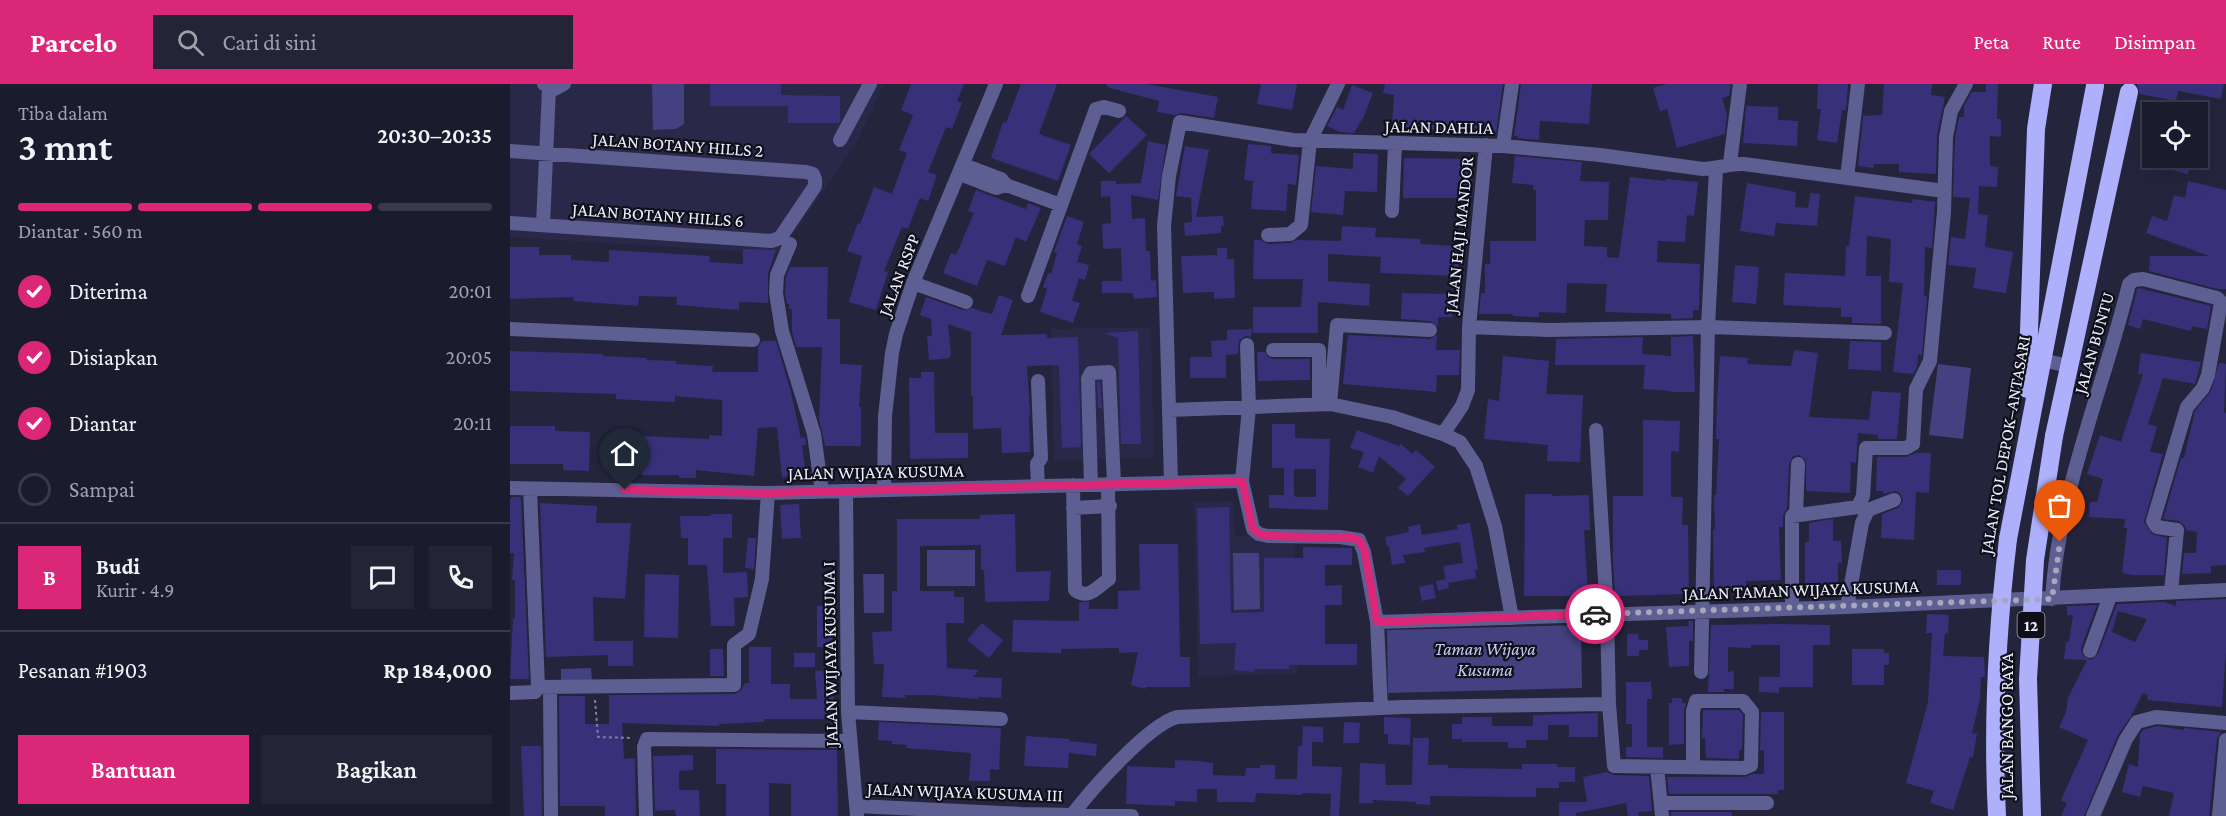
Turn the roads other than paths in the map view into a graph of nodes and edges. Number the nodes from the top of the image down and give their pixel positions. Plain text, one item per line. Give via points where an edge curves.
1 (564, 84) edge
2 (870, 84) edge
3 (996, 84) edge
4 (1338, 84) edge
5 (1512, 84) edge
6 (1740, 84) edge
7 (1858, 84) edge
8 (1966, 84) edge
9 (2043, 84) edge
10 (547, 86) edge
11 (2094, 86) dead end
12 (2130, 92) dead end
13 (1119, 111) dead end
14 (840, 140) dead end
15 (1310, 141) junction
16 (1395, 144) junction
17 (1486, 146) junction
18 (1503, 146) junction
19 (510, 151) edge
20 (548, 153) junction
21 (1730, 164) junction
22 (962, 169) junction
23 (1716, 169) junction
24 (1847, 178) junction
25 (1944, 191) junction
26 (1061, 205) junction
27 (1392, 211) dead end
28 (510, 223) edge
29 (543, 225) junction
30 (1268, 236) dead end
31 (771, 241) joint
32 (790, 244) dead end
33 (913, 283) junction
34 (1028, 296) dead end
35 (966, 302) dead end
36 (1468, 327) junction
37 (1708, 327) junction
38 (510, 330) edge
39 (1430, 330) dead end
40 (1885, 333) dead end
41 (753, 340) dead end
42 (1247, 345) dead end
43 (1273, 350) dead end
44 (2042, 360) junction
45 (2070, 366) junction
46 (1038, 381) dead end
47 (1325, 404) junction
48 (1249, 408) junction
49 (1170, 410) junction
50 (1596, 430) dead end
51 (1443, 434) junction
52 (2025, 445) junction
53 (1798, 464) dead end
54 (1242, 481) junction
55 (1171, 483) junction
56 (1111, 484) junction
57 (1073, 485) junction
58 (1091, 485) junction
59 (1038, 486) junction
60 (510, 488) edge
61 (530, 489) junction
62 (884, 490) junction
63 (846, 491) junction
64 (822, 492) junction
65 (768, 493) junction
66 (1894, 500) dead end
67 (1110, 506) junction
68 (1073, 508) junction
69 (1796, 514) junction
70 (2226, 590) edge
71 (2171, 592) junction
72 (2110, 596) junction
73 (2052, 599) junction
74 (2006, 600) junction
75 (2027, 600) junction
76 (1847, 607) junction
77 (1792, 608) junction
78 (1701, 611) junction
79 (1607, 614) junction
80 (1512, 618) junction
81 (1377, 622) junction
82 (2090, 651) dead end
83 (1701, 672) dead end
84 (544, 687) junction
85 (510, 693) edge
86 (1609, 704) junction
87 (1381, 708) junction
88 (848, 712) junction
89 (1001, 719) dead end
90 (2226, 723) edge
91 (2226, 740) edge
92 (849, 741) junction
93 (1693, 766) junction
94 (1657, 767) junction
95 (1767, 803) dead end
96 (1748, 809) edge
97 (1661, 810) edge
98 (2222, 810) edge
99 (856, 811) edge
100 (1021, 815) edge
101 (551, 816) edge
102 (646, 816) edge
103 (1073, 816) edge
104 (1132, 816) edge
105 (1998, 816) edge
106 (2005, 816) edge
107 (2025, 816) edge
108 (2032, 816) edge
109 (2093, 816) edge

1 - 10 street via 555,89
2 - 14 street
3 - 22 street, JALAN RSPP
4 - 15 street
5 - 18 street
6 - 21 street
7 - 24 street
8 - 25 street via 1948,125
9 - 52 highway via 2036,129
10 - 20 street
11 - 44 highway, JALAN TOL DEPOK–ANTASARI / 12
12 - 45 highway, 12
13 - 26 street via 1104,107 1096,110
15 - 16 street, JALAN DAHLIA
15 - 30 street via 1301,225 1290,234
15 - 49 street, JALAN DAHLIA via 1180,122 1164,226
16 - 17 street, JALAN DAHLIA
16 - 27 street
17 - 18 street, JALAN DAHLIA
17 - 36 street, JALAN HAJI MANDOR
18 - 23 street, JALAN DAHLIA
19 - 20 street, JALAN BOTANY HILLS 2
20 - 29 street
20 - 31 street, JALAN BOTANY HILLS 2 via 813,174 815,186 780,238
21 - 23 street, JALAN DAHLIA
21 - 24 street, JALAN DAHLIA
22 - 26 street via 1000,179 1006,186
22 - 33 street, JALAN RSPP
23 - 37 street
24 - 25 street, JALAN DAHLIA
25 - 69 street via 1930,361 1916,389 1913,444 1906,448 1866,448 1863,496 1858,507
26 - 34 street
28 - 29 street, JALAN BOTANY HILLS 6
29 - 31 street, JALAN BOTANY HILLS 6
32 - 64 street via 777,275 776,293 782,332 814,434
33 - 35 street
33 - 62 street, JALAN RSPP via 892,353 885,416
36 - 37 street
36 - 51 street, JALAN HAJI MANDOR via 1468,390
37 - 40 street
37 - 78 street
38 - 41 street
39 - 47 street via 1337,325
42 - 48 street
43 - 47 street via 1319,350
44 - 45 street
44 - 52 highway, JALAN TOL DEPOK–ANTASARI / 12
45 - 108 highway, 12, bridge via 2054,436 2035,560 2028,679
46 - 59 street
47 - 48 street
47 - 51 street via 1392,417
48 - 49 street
48 - 54 street
49 - 55 street, JALAN DAHLIA
50 - 79 street
51 - 80 street via 1460,442 1476,466 1495,526
52 - 105 highway, JALAN TOL DEPOK–ANTASARI / 12, bridge via 2000,607 1996,667
53 - 69 street
54 - 55 street, JALAN WIJAYA KUSUMA
54 - 81 street via 1253,529 1259,534 1359,540 1365,552
55 - 56 street, JALAN WIJAYA KUSUMA
56 - 58 street, JALAN WIJAYA KUSUMA
56 - 58 street via 1109,372 1091,373 1088,379
56 - 67 street
57 - 58 street, JALAN WIJAYA KUSUMA
57 - 59 street, JALAN WIJAYA KUSUMA
57 - 68 street
59 - 62 street, JALAN WIJAYA KUSUMA
60 - 61 street, JALAN WIJAYA KUSUMA
61 - 65 street, JALAN WIJAYA KUSUMA
61 - 84 street
62 - 63 street, JALAN WIJAYA KUSUMA
63 - 64 street, JALAN WIJAYA KUSUMA
63 - 88 street, JALAN WIJAYA KUSUMA I
64 - 65 street, JALAN WIJAYA KUSUMA
65 - 84 street via 762,579 749,634 734,645 733,685
66 - 76 street via 1868,510 1862,523
67 - 68 street
67 - 68 street via 1109,579 1087,595 1074,590
69 - 77 street via 1791,519
70 - 71 street, JALAN TAMAN WIJAYA KUSUMA
71 - 72 street, JALAN TAMAN WIJAYA KUSUMA
71 - 73 street, JALAN BUNTU via 2177,530 2157,527 2153,521 2187,407 2208,375 2221,302 2143,279 2129,284 2067,501
72 - 73 street, JALAN TAMAN WIJAYA KUSUMA
72 - 82 street
73 - 75 street, JALAN TAMAN WIJAYA KUSUMA
74 - 75 street, JALAN TAMAN WIJAYA KUSUMA
74 - 76 street, JALAN TAMAN WIJAYA KUSUMA
74 - 106 street, JALAN BANGO RAYA via 2002,652
75 - 107 street, JALAN BANGO RAYA via 2022,687
76 - 77 street, JALAN TAMAN WIJAYA KUSUMA
77 - 78 street, JALAN TAMAN WIJAYA KUSUMA
78 - 79 street, JALAN TAMAN WIJAYA KUSUMA
78 - 83 street
79 - 80 street, JALAN TAMAN WIJAYA KUSUMA
79 - 86 street
80 - 81 street, JALAN TAMAN WIJAYA KUSUMA
81 - 87 street
84 - 85 street via 535,692
84 - 101 street
86 - 87 street
86 - 94 street via 1614,766
87 - 103 street via 1168,719 1101,779
88 - 89 street
88 - 92 street, JALAN WIJAYA KUSUMA I
90 - 109 street via 2156,717 2137,722
91 - 98 street
92 - 99 street, JALAN WIJAYA KUSUMA I
92 - 102 street via 647,739
93 - 93 street via 1751,765 1752,711 1743,700 1696,701
93 - 94 street
94 - 97 street
95 - 96 street
96 - 97 street
99 - 100 street, JALAN WIJAYA KUSUMA III
100 - 103 street, JALAN WIJAYA KUSUMA III
103 - 104 street, JALAN WIJAYA KUSUMA III

